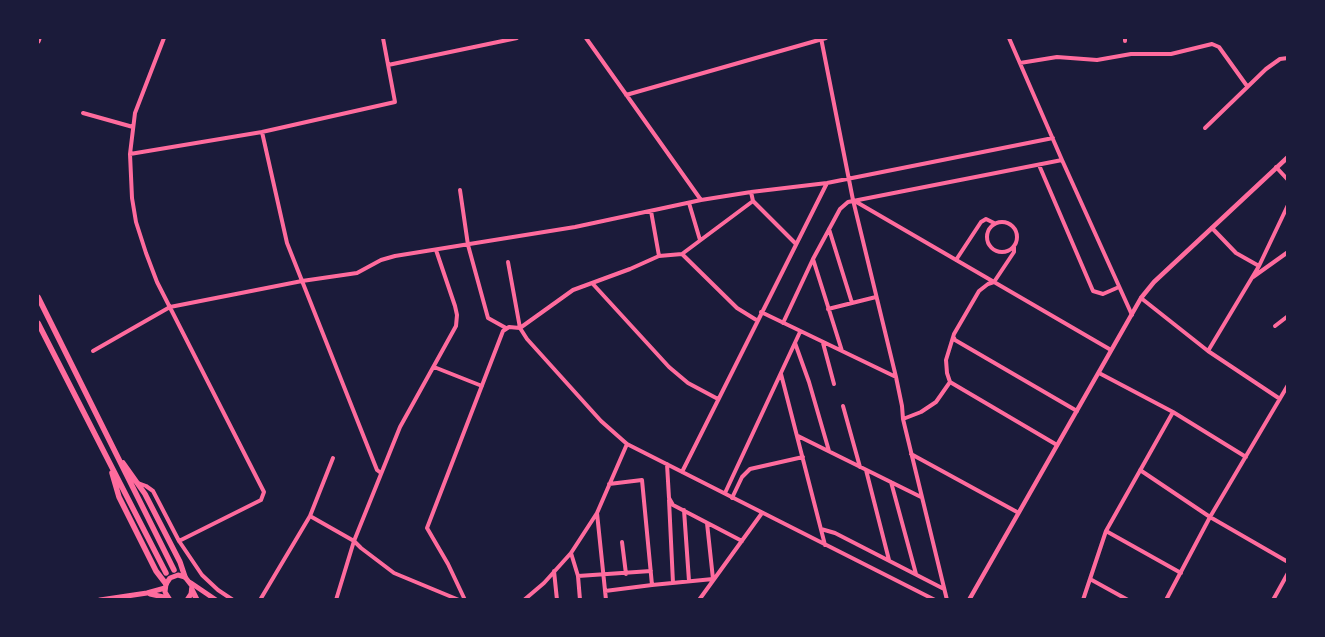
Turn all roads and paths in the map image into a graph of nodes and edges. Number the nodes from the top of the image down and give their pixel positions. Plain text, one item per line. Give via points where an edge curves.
1 (164, 38) edge
2 (383, 38) edge
3 (517, 38) edge
4 (586, 38) edge
5 (823, 38) edge
6 (1009, 38) edge
7 (1288, 58) edge
8 (1020, 63) junction
9 (388, 64) junction
10 (1247, 86) junction
11 (626, 95) junction
12 (83, 113) dead end
13 (134, 127) junction
14 (1205, 128) dead end
15 (262, 132) junction
16 (1053, 138) junction
17 (130, 154) junction
18 (1288, 157) edge
19 (1062, 160) junction
20 (1039, 165) junction
21 (1276, 167) junction
22 (848, 179) junction
23 (1288, 180) edge
24 (827, 183) junction
25 (460, 190) dead end
26 (751, 192) junction
27 (701, 200) junction
28 (853, 200) junction
29 (754, 201) junction
30 (689, 203) junction
31 (1288, 205) edge
32 (651, 211) junction
33 (994, 223) junction
34 (1212, 228) junction
35 (829, 229) junction
36 (700, 240) junction
37 (796, 244) junction
38 (468, 245) junction
39 (1014, 246) junction
40 (436, 250) junction
41 (1288, 252) edge
42 (682, 254) junction
43 (659, 256) junction
44 (813, 259) junction
45 (956, 260) junction
46 (508, 262) dead end
47 (1259, 266) junction
48 (1252, 278) junction
49 (302, 281) junction
50 (994, 282) junction
51 (592, 283) junction
52 (1119, 287) junction
53 (38, 297) edge
54 (876, 297) junction
55 (1141, 298) junction
56 (852, 302) junction
57 (170, 307) junction
58 (828, 308) junction
59 (761, 312) junction
60 (1132, 315) junction
61 (1288, 316) edge
62 (758, 321) junction
63 (38, 323) edge
64 (783, 323) junction
65 (1276, 326) dead end
66 (506, 328) junction
67 (520, 328) junction
68 (800, 332) junction
69 (954, 338) junction
70 (823, 342) junction
71 (795, 343) junction
72 (1111, 350) junction
73 (93, 351) dead end
74 (842, 351) junction
75 (1208, 351) junction
76 (434, 367) junction
77 (1099, 373) junction
78 (781, 374) junction
79 (896, 377) junction
80 (950, 382) junction
81 (834, 384) dead end
82 (1288, 385) edge
83 (482, 386) junction
84 (718, 399) junction
85 (1280, 399) junction
86 (843, 406) dead end
87 (1077, 411) junction
88 (1173, 412) junction
89 (902, 419) junction
90 (798, 436) junction
91 (627, 444) junction
92 (1057, 445) junction
93 (829, 451) junction
94 (911, 454) junction
95 (117, 456) junction
96 (803, 456) junction
97 (1246, 457) junction
98 (333, 458) dead end
99 (110, 464) junction
100 (667, 464) junction
101 (860, 466) junction
102 (866, 469) junction
103 (1140, 470) junction
104 (682, 472) junction
105 (381, 473) junction
106 (891, 482) junction
107 (138, 483) junction
108 (609, 484) junction
109 (725, 494) junction
110 (921, 497) junction
111 (669, 498) junction
112 (732, 498) junction
113 (684, 510) junction
114 (1018, 512) junction
115 (597, 513) junction
116 (762, 513) junction
117 (310, 516) junction
118 (1210, 516) junction
119 (707, 523) junction
120 (821, 529) junction
121 (1106, 531) junction
122 (179, 541) junction
123 (354, 541) junction
124 (742, 541) junction
125 (622, 542) dead end
126 (825, 544) junction
127 (571, 553) junction
128 (888, 560) junction
129 (1288, 562) edge
130 (174, 570) dead end
131 (554, 571) junction
132 (651, 571) junction
133 (1181, 573) junction
134 (1288, 573) edge
135 (166, 574) dead end
136 (626, 574) junction
137 (916, 574) junction
138 (604, 575) junction
139 (578, 576) junction
140 (185, 577) junction
141 (713, 579) junction
142 (1090, 579) junction
143 (689, 581) junction
144 (190, 582) junction
145 (673, 583) junction
146 (652, 585) junction
147 (165, 586) junction
148 (944, 589) junction
149 (192, 590) joint
150 (605, 591) junction
151 (147, 593) junction
152 (170, 599) edge
153 (192, 599) edge
154 (100, 600) edge
155 (216, 600) edge
156 (233, 600) edge
157 (260, 600) edge
158 (336, 600) edge
159 (458, 600) edge
160 (465, 600) edge
161 (524, 600) edge
162 (557, 600) edge
163 (580, 600) edge
164 (606, 600) edge
165 (699, 600) edge
166 (935, 600) edge
167 (947, 600) edge
168 (969, 600) edge
169 (1082, 600) edge
170 (1128, 600) edge
171 (1166, 600) edge
172 (1273, 600) edge

1 - 13 street via 135,113
2 - 9 street
3 - 9 street
4 - 11 street
5 - 11 street
5 - 22 street
6 - 8 street
7 - 10 street via 1280,59
8 - 10 street via 1057,57 1097,60 1131,54 1171,54 1212,44 1220,47
8 - 16 street
9 - 15 street via 395,102
10 - 14 street
11 - 27 street
12 - 13 street
13 - 17 street
15 - 17 street
15 - 49 street via 287,243
16 - 19 street
16 - 22 street
17 - 57 street via 136,222 157,282
18 - 21 street
19 - 20 street
19 - 52 street
20 - 28 street
20 - 52 street via 1093,292 1103,294
21 - 23 street
21 - 34 street
22 - 24 street
22 - 28 street
24 - 26 street
24 - 37 street
25 - 38 street
26 - 27 street
26 - 29 street
27 - 30 street
28 - 35 street via 840,209
28 - 45 street
28 - 54 street
29 - 36 street
29 - 37 street
30 - 32 street
30 - 36 street
31 - 47 street
32 - 38 street
32 - 43 street
33 - 39 street via 1006,222 1013,226 1017,238
33 - 39 street via 986,235 988,244 1001,252
33 - 45 street via 986,219 981,222
34 - 47 street via 1236,253
34 - 55 street
35 - 44 street
35 - 56 street
36 - 42 street
37 - 59 street
38 - 40 street
38 - 66 street via 488,318
39 - 50 street via 1014,252
40 - 49 street via 388,258 357,273
40 - 76 street via 457,315 456,326
41 - 48 street
42 - 43 street
42 - 62 street via 737,308
43 - 51 street
44 - 58 street
44 - 64 street
45 - 50 street
46 - 67 street
47 - 48 street
48 - 75 street
49 - 57 street
49 - 105 street via 377,470
50 - 69 street via 979,291
50 - 72 street
51 - 67 street via 573,290
51 - 84 street via 669,367 688,383
52 - 60 street
53 - 95 highway
54 - 56 street
54 - 79 street
55 - 60 street
55 - 75 street
56 - 58 street
57 - 73 street
57 - 122 street via 264,492 261,500
58 - 74 street
59 - 62 street
59 - 64 street
60 - 72 street
61 - 65 street
62 - 84 street
63 - 99 highway
64 - 68 street
66 - 67 street
66 - 83 street
67 - 91 street via 601,421
68 - 70 street
68 - 71 street
69 - 80 street via 946,360
69 - 87 street
70 - 74 street
70 - 81 street
71 - 78 street
71 - 93 street
72 - 77 street
74 - 79 street
75 - 85 street
76 - 83 street
76 - 105 street via 400,427
77 - 87 street
77 - 88 street
78 - 90 street
78 - 109 street
79 - 89 street
80 - 89 street via 936,402
80 - 92 street
82 - 85 street
83 - 160 street via 427,528
84 - 104 street
85 - 97 street
86 - 101 street
87 - 92 street
88 - 97 street
88 - 103 street
89 - 94 street
90 - 93 street
90 - 96 street
91 - 100 street
91 - 108 street
92 - 114 street
93 - 101 street
94 - 110 street
94 - 114 street
95 - 107 highway
95 - 130 highway
96 - 112 street via 750,469 742,477
96 - 120 street
97 - 118 street
98 - 117 street
99 - 135 highway
99 - 147 highway via 119,497
100 - 104 street
100 - 111 street
101 - 102 street
102 - 106 street
102 - 128 street
103 - 118 street
103 - 121 street
104 - 109 street
105 - 123 street
106 - 110 street
106 - 137 street
107 - 122 street via 153,491
107 - 140 highway
108 - 115 street
108 - 132 street via 642,480
109 - 112 street
110 - 148 street
111 - 113 street via 673,505
111 - 145 street
112 - 116 street
113 - 119 street
113 - 143 street
114 - 168 street
115 - 127 street
115 - 138 street
116 - 124 street
116 - 126 street
117 - 123 street
117 - 157 street
118 - 129 street
118 - 133 street
119 - 124 street
119 - 141 street
120 - 126 street
120 - 128 street
121 - 133 street
121 - 142 street
122 - 156 street via 202,575
123 - 158 street
123 - 159 street via 394,573
124 - 141 street
125 - 136 street
126 - 166 street
127 - 131 street
127 - 139 street
128 - 137 street
131 - 161 street
131 - 162 street
132 - 136 street
132 - 146 street
133 - 171 street
134 - 172 street
136 - 138 street
137 - 148 street
138 - 139 street
138 - 150 street
139 - 163 street
140 - 144 main road
140 - 147 main road via 174,576
141 - 143 street
141 - 165 street
142 - 169 street
142 - 170 street
143 - 145 street
144 - 149 main road
144 - 155 main road
145 - 146 street
146 - 150 street
147 - 151 main road
147 - 152 main road
148 - 167 street
149 - 153 highway
150 - 164 street
151 - 152 main road
151 - 154 main road

